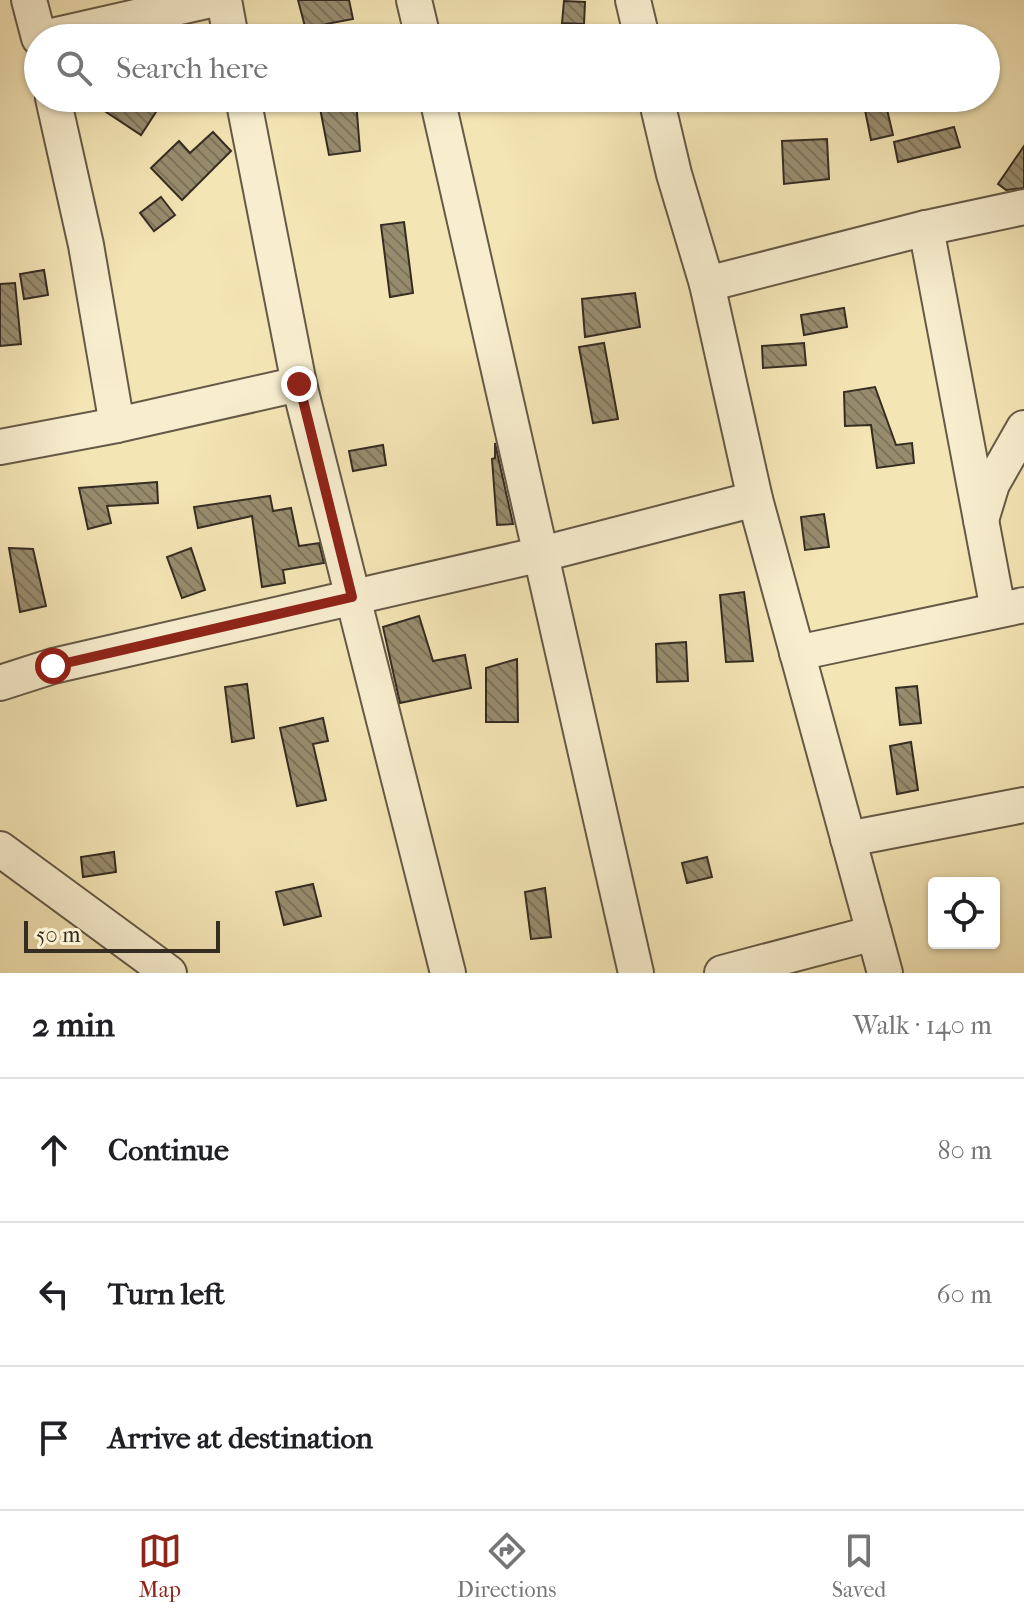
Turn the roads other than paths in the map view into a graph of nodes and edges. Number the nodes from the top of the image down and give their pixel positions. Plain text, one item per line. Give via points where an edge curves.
1 (29, 0) edge
2 (211, 0) edge
3 (224, 0) edge
4 (414, 0) edge
5 (633, 0) edge
6 (37, 24) edge
7 (104, 24) edge
8 (228, 24) edge
9 (420, 24) edge
10 (639, 24) edge
11 (56, 112) edge
12 (246, 112) edge
13 (440, 112) edge
14 (659, 112) edge
15 (1024, 207) edge
16 (926, 228) junction
17 (707, 284) junction
18 (299, 384) junction
19 (117, 425) junction
20 (1024, 428) edge
21 (0, 447) edge
22 (755, 499) junction
23 (980, 524) junction
24 (542, 554) junction
25 (352, 597) junction
26 (1011, 608) edge
27 (797, 653) junction
28 (0, 683) edge
29 (1024, 805) edge
30 (848, 839) junction
31 (0, 849) edge
32 (874, 933) junction
33 (169, 973) edge
34 (448, 973) edge
35 (636, 973) edge
36 (722, 973) edge
37 (885, 973) edge

1 - 6 street
2 - 7 street
3 - 8 street
4 - 9 street
5 - 10 street
11 - 19 street
12 - 18 street
13 - 24 street
14 - 17 street
15 - 16 street
16 - 17 street
16 - 23 street
17 - 22 street
18 - 19 street
18 - 25 street
19 - 21 street
20 - 23 street via 992,484
22 - 24 street
22 - 27 street
23 - 26 street
24 - 25 street
24 - 35 street
25 - 28 street
25 - 34 street
26 - 27 street
27 - 30 street
29 - 30 street
30 - 32 street
31 - 33 street
32 - 36 street
32 - 37 street

